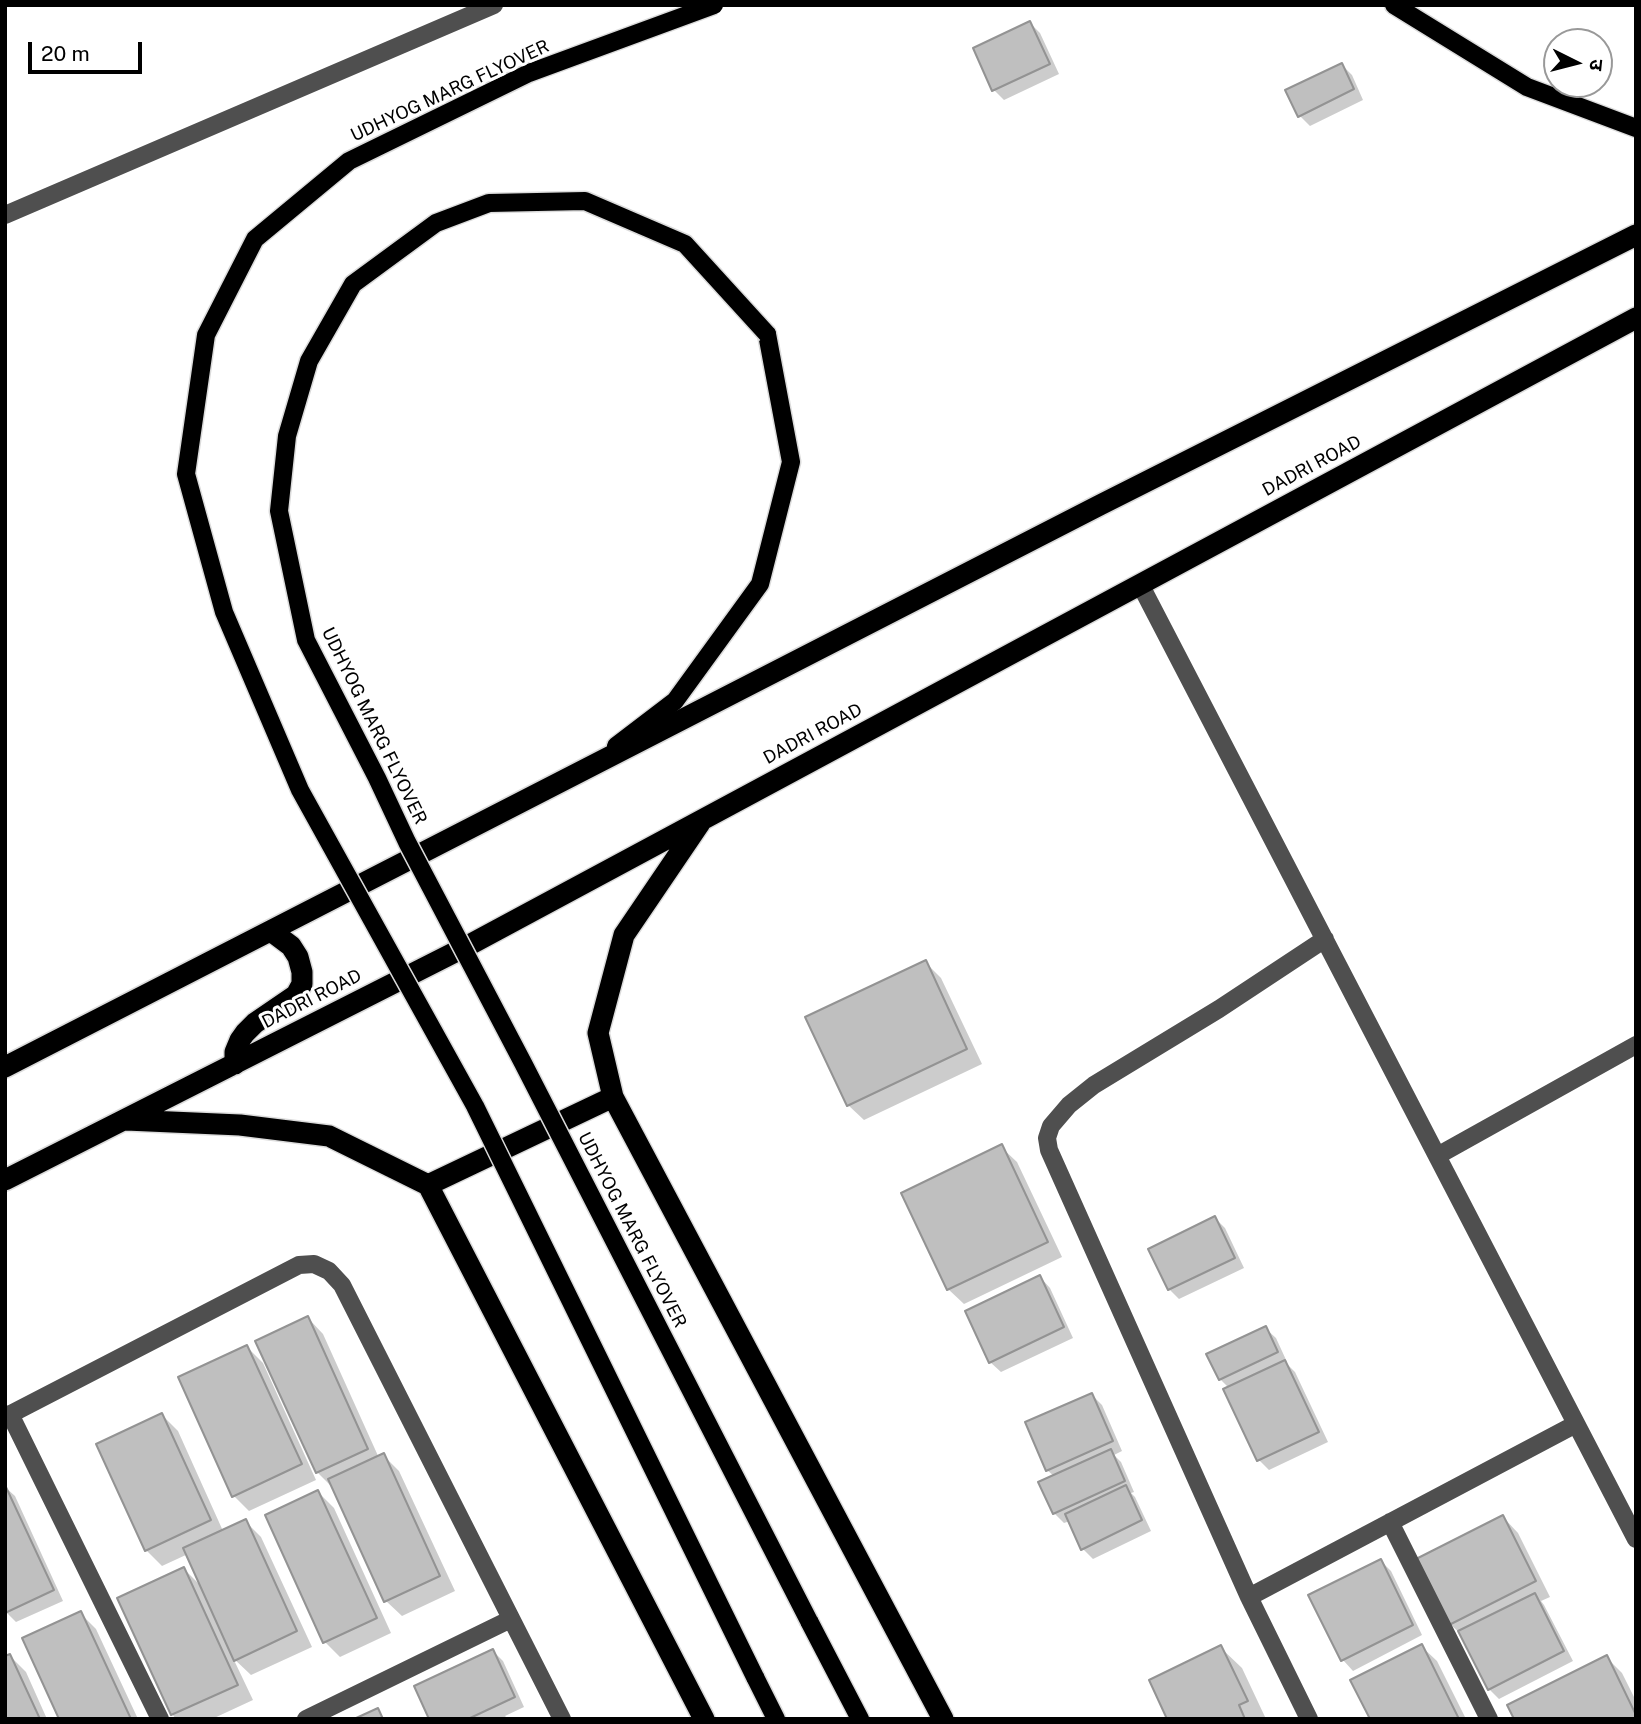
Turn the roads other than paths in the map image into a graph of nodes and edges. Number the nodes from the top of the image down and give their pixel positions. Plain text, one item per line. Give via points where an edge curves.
1 (494, 5) edge
2 (714, 5) edge
3 (1394, 5) edge
4 (1633, 128) edge
5 (5, 215) edge
6 (1636, 235) edge
7 (1636, 318) edge
8 (1140, 584) junction
9 (583, 772) junction
10 (704, 819) junction
11 (271, 931) junction
12 (1325, 939) junction
13 (1636, 1045) edge
14 (235, 1064) junction
15 (5, 1067) edge
16 (613, 1097) junction
17 (124, 1120) junction
18 (1437, 1156) junction
19 (5, 1180) edge
20 (428, 1185) junction
21 (8, 1415) edge
22 (1576, 1424) junction
23 (1390, 1522) junction
24 (1636, 1539) edge
25 (1249, 1597) junction
26 (511, 1619) junction
27 (160, 1719) edge
28 (306, 1719) edge
29 (562, 1719) edge
30 (704, 1719) edge
31 (776, 1719) edge
32 (860, 1719) edge
33 (943, 1719) edge
34 (1309, 1719) edge
35 (1489, 1719) edge

1 - 5 street
2 - 31 main road, UDHYOG MARG FLYOVER, bridge via 529,73 349,161 255,239 206,335 186,474 224,612 300,790 475,1106
3 - 4 main road via 1527,87
6 - 9 highway
7 - 8 highway, DADRI ROAD
8 - 10 highway, DADRI ROAD
8 - 12 street
9 - 11 highway
9 - 32 main road, UDHYOG MARG FLYOVER, bridge via 676,701 760,584 791,462 766,334 685,244 586,201 489,203 436,223 353,284 309,361 287,436 279,511 306,640
10 - 14 highway, DADRI ROAD
10 - 16 highway via 624,935 598,1033
11 - 14 highway via 298,957 302,984 296,995 240,1040
11 - 15 highway
12 - 18 street
12 - 25 street via 1094,1086 1069,1105 1047,1138
13 - 18 street
14 - 17 highway, DADRI ROAD
16 - 20 highway
16 - 33 highway
17 - 19 highway, DADRI ROAD
17 - 20 highway via 240,1125 329,1136
18 - 22 street
20 - 30 highway
21 - 26 street via 299,1265 329,1270 342,1285
21 - 27 street
22 - 23 street
22 - 24 street
23 - 25 street
23 - 35 street
25 - 34 street
26 - 28 street
26 - 29 street

